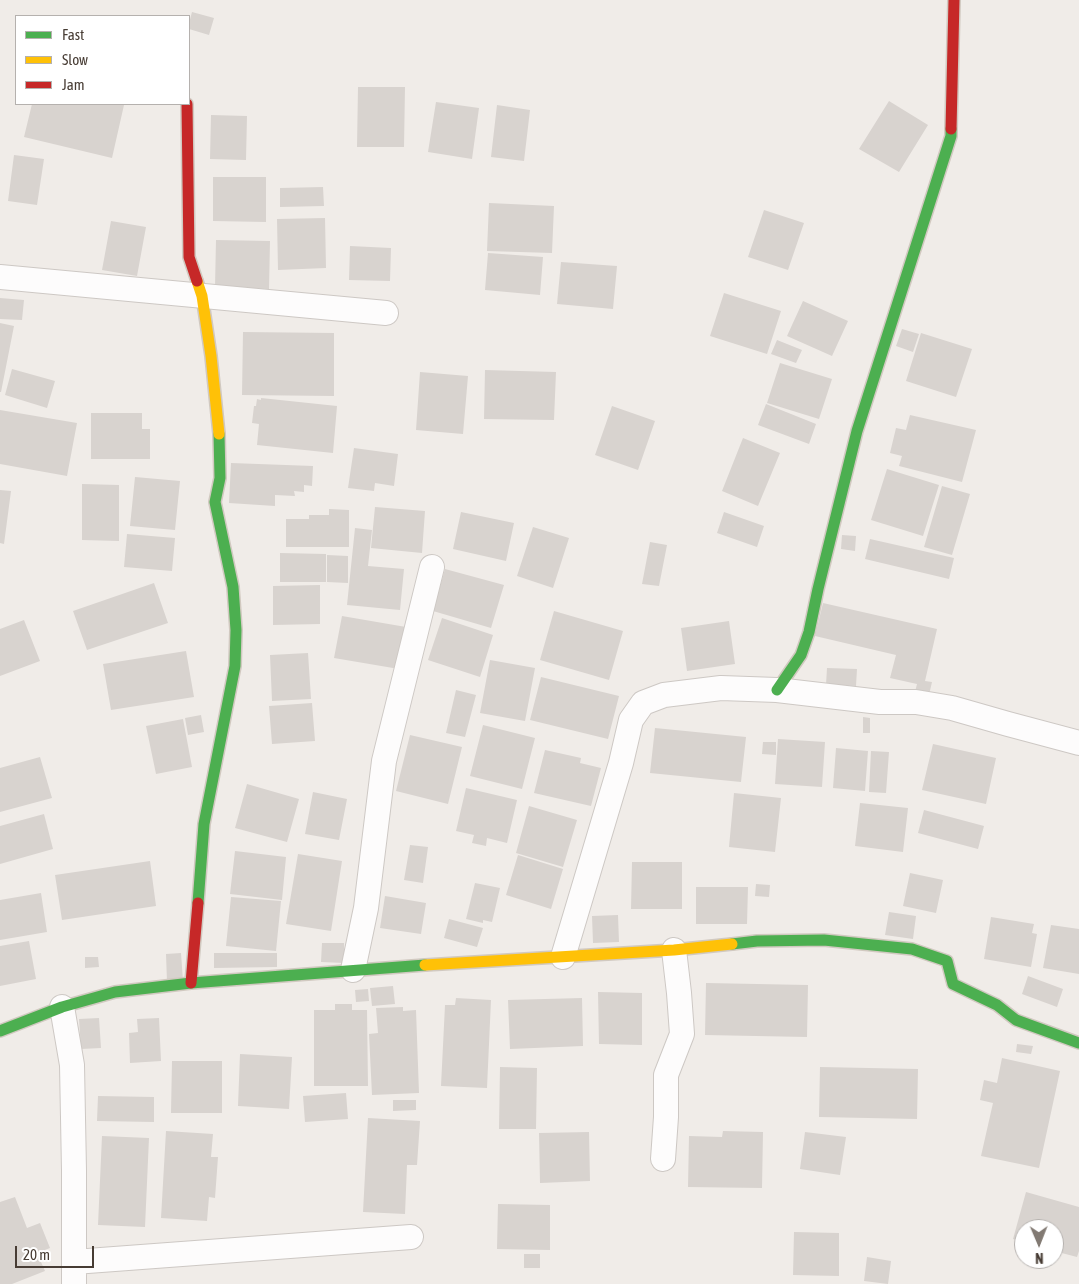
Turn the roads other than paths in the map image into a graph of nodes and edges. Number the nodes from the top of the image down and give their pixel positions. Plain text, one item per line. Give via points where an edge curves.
1 (954, 0) edge
2 (187, 105) edge
3 (0, 277) edge
4 (202, 296) junction
5 (386, 313) dead end
6 (432, 567) dead end
7 (777, 690) junction
8 (1079, 743) edge
9 (674, 950) junction
10 (562, 957) junction
11 (353, 970) junction
12 (190, 983) junction
13 (62, 1008) junction
14 (0, 1031) edge
15 (1079, 1043) edge
16 (663, 1159) dead end
17 (411, 1237) dead end
18 (74, 1273) edge

1 - 7 street via 951,136 857,431 801,656
2 - 4 street via 189,257
3 - 4 street
4 - 5 street
4 - 12 street via 219,437 220,478 215,502 233,587 236,630 235,666 204,824
6 - 11 street via 384,761 366,908
7 - 8 street via 943,706
7 - 10 street via 721,688 664,695 643,703 631,720 621,764
9 - 10 street
9 - 15 street via 757,941 824,940 912,949 947,961 953,984 997,1005 1016,1020
9 - 16 street via 682,1034 666,1075
10 - 11 street
11 - 12 street
12 - 13 street via 115,992
13 - 14 street
13 - 18 street via 72,1064
17 - 18 street

